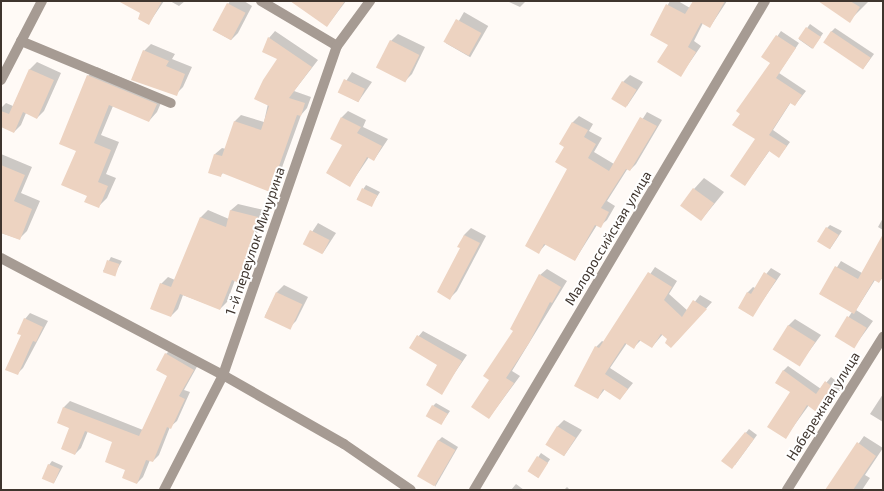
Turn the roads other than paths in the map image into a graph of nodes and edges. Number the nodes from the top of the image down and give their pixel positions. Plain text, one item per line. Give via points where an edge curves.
1 (42, 1) edge
2 (261, 1) edge
3 (370, 1) edge
4 (765, 1) edge
5 (21, 41) junction
6 (337, 46) junction
7 (1, 80) edge
8 (171, 103) dead end
9 (1, 258) edge
10 (883, 337) edge
11 (223, 375) junction
12 (164, 490) edge
13 (411, 490) edge
14 (474, 490) edge
15 (787, 490) edge

1 - 5 street
2 - 6 street
3 - 6 street, 1-й переулок Мичурина
4 - 14 street, Малороссийская улица
5 - 7 street
5 - 8 street
6 - 11 street, 1-й переулок Мичурина
9 - 11 street
10 - 15 street, Набережная улица
11 - 12 street, 1-й переулок Мичурина
11 - 13 street via 344,444

